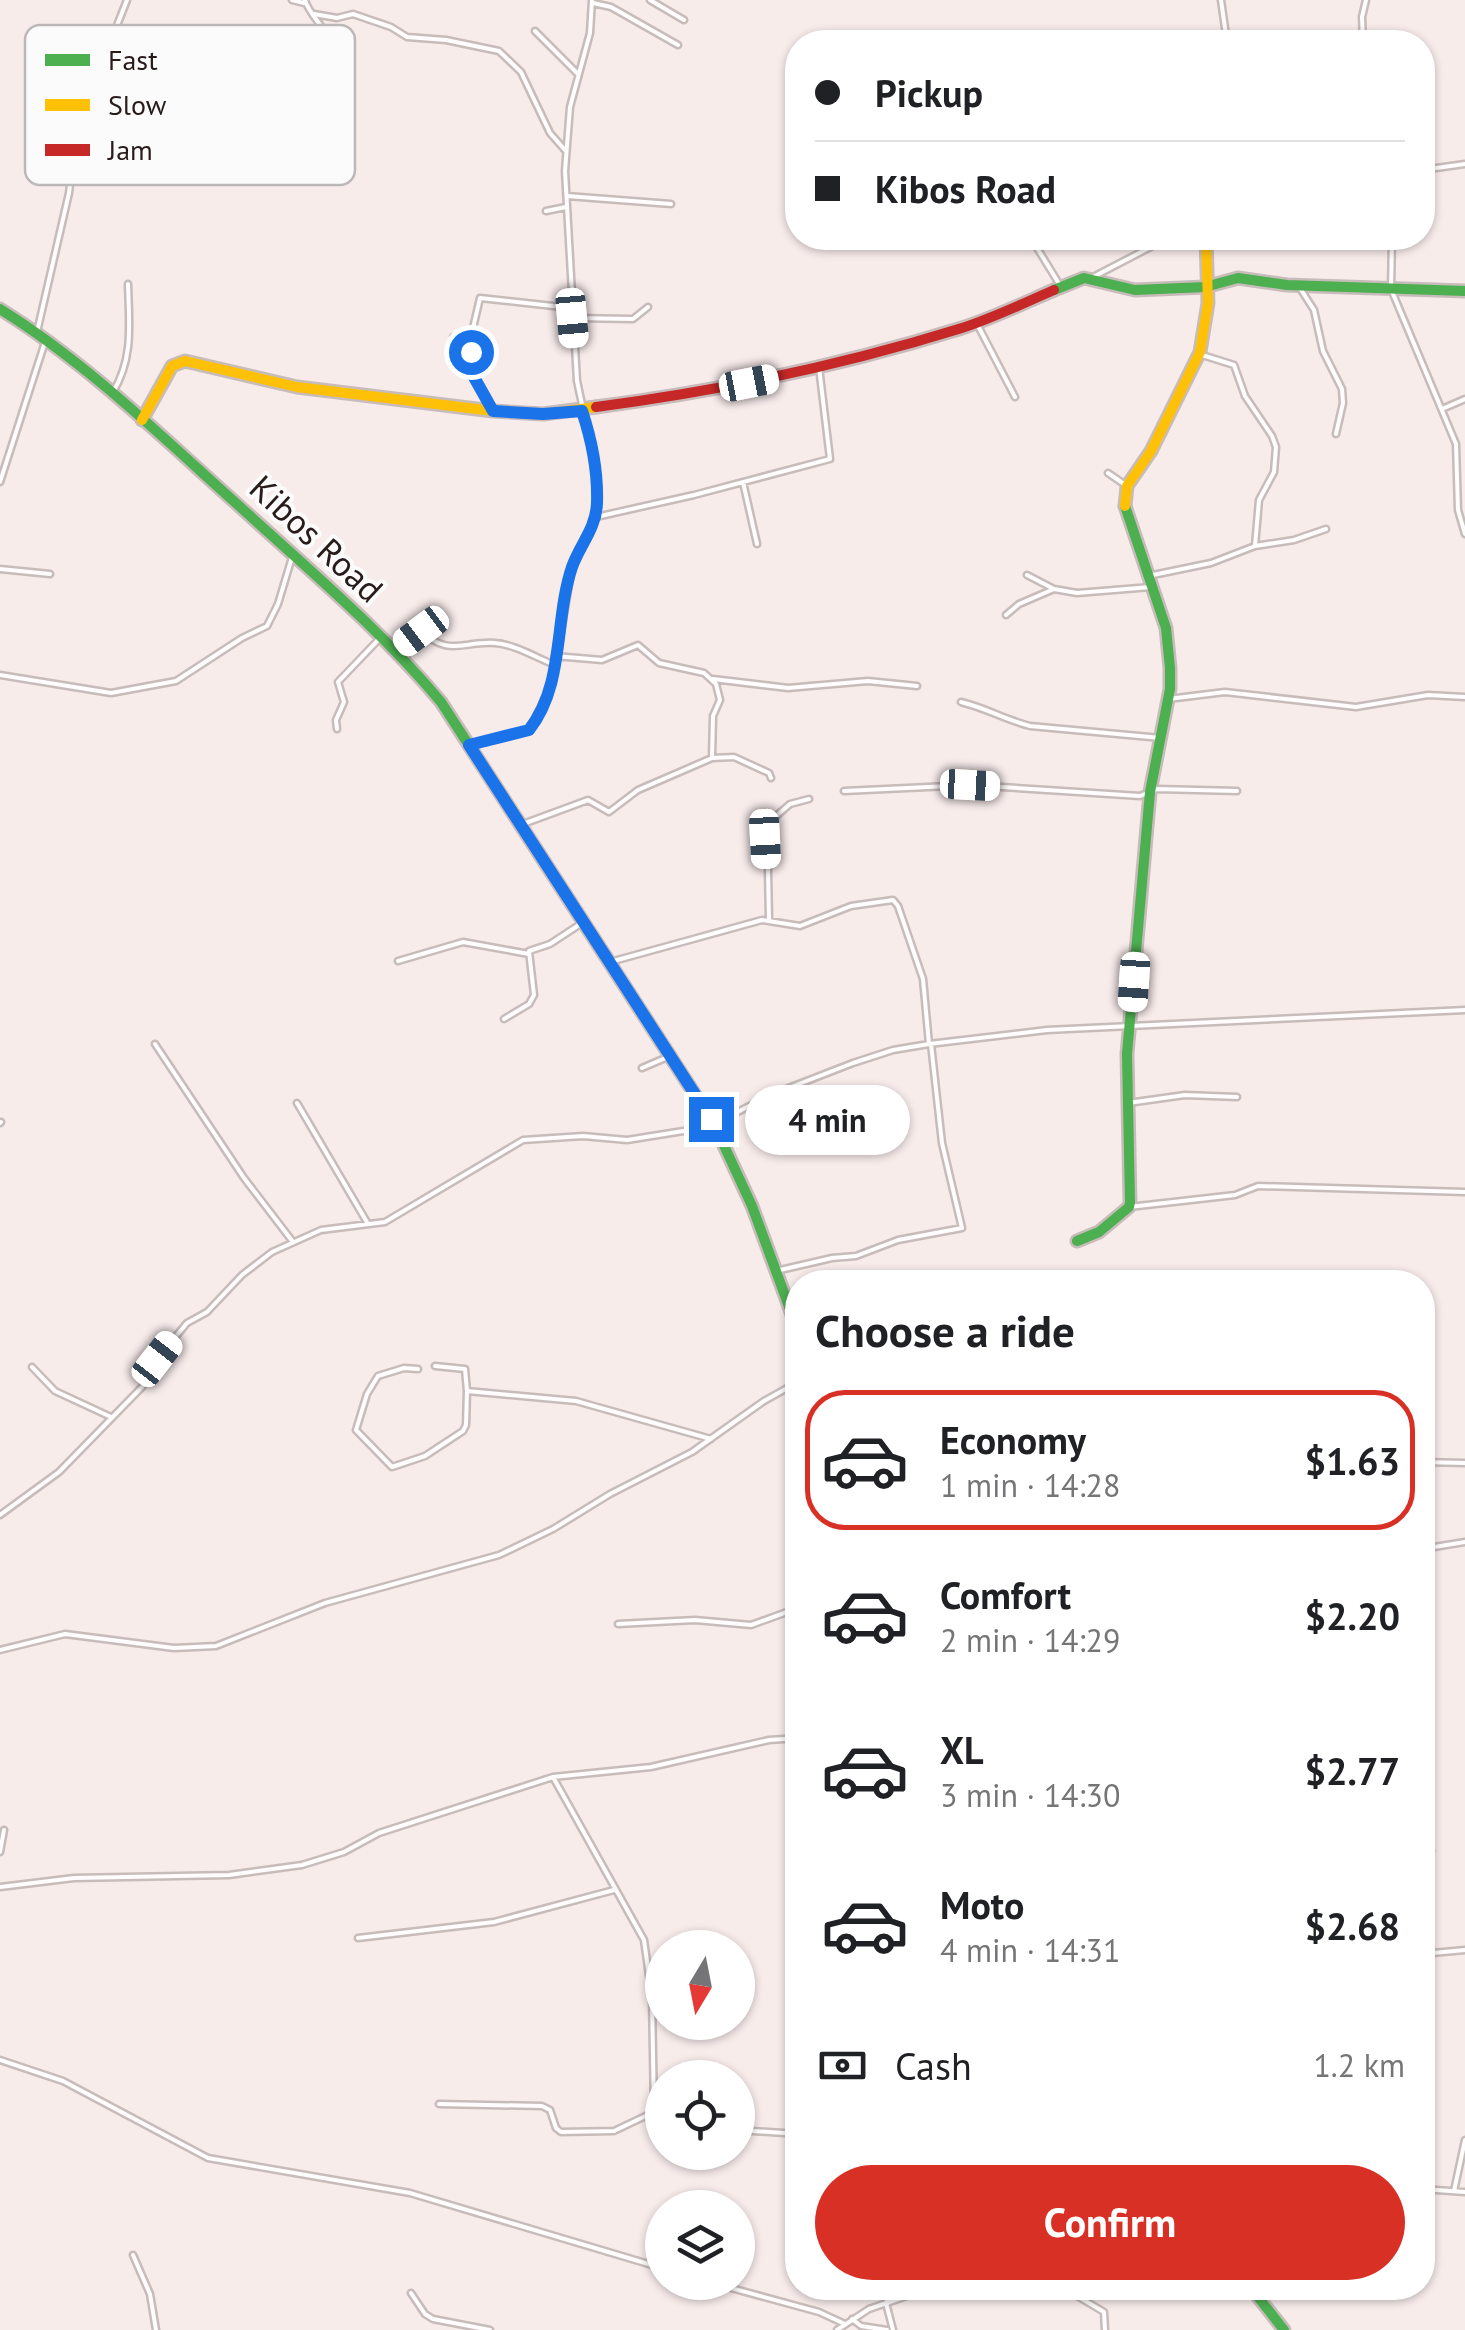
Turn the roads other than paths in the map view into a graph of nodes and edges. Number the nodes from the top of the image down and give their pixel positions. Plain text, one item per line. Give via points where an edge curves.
1 (127, 0) edge
2 (292, 0) edge
3 (650, 0) edge
4 (1220, 0) edge
5 (1366, 0) edge
6 (304, 1) edge
7 (592, 1) edge
8 (314, 14) junction
9 (684, 20) dead end
10 (117, 25) edge
11 (321, 25) edge
12 (1224, 30) edge
13 (1363, 30) edge
14 (535, 31) dead end
15 (678, 46) dead end
16 (578, 74) junction
17 (565, 150) junction
18 (1465, 164) edge
19 (1435, 168) edge
20 (70, 185) edge
21 (567, 196) junction
22 (671, 204) dead end
23 (568, 206) junction
24 (546, 212) dead end
25 (1039, 250) edge
26 (1145, 250) edge
27 (1206, 250) edge
28 (1392, 250) edge
29 (1092, 278) junction
30 (128, 284) dead end
31 (1298, 285) junction
32 (1062, 287) junction
33 (1205, 287) junction
34 (1391, 290) junction
35 (1465, 291) edge
36 (648, 307) dead end
37 (572, 308) junction
38 (0, 310) edge
39 (572, 318) junction
40 (976, 322) junction
41 (42, 335) junction
42 (453, 338) dead end
43 (470, 342) junction
44 (1199, 354) junction
45 (819, 367) junction
46 (114, 392) junction
47 (1015, 397) dead end
48 (1465, 399) edge
49 (1440, 409) junction
50 (493, 411) junction
51 (582, 411) junction
52 (142, 420) junction
53 (1336, 434) dead end
54 (1108, 474) dead end
55 (0, 482) edge
56 (743, 482) junction
57 (1128, 486) junction
58 (595, 518) junction
59 (1326, 530) dead end
60 (1465, 534) edge
61 (757, 544) dead end
62 (1255, 546) junction
63 (293, 554) junction
64 (0, 569) edge
65 (50, 574) dead end
66 (1027, 575) dead end
67 (1149, 582) junction
68 (1054, 589) junction
69 (1006, 615) dead end
70 (381, 637) junction
71 (395, 651) junction
72 (556, 656) junction
73 (555, 665) junction
74 (0, 674) edge
75 (713, 679) junction
76 (917, 686) dead end
77 (1465, 697) edge
78 (1168, 698) junction
79 (961, 702) dead end
80 (338, 729) dead end
81 (1161, 738) junction
82 (469, 745) junction
83 (712, 758) junction
84 (771, 778) dead end
85 (844, 791) dead end
86 (1237, 791) dead end
87 (1150, 792) junction
88 (809, 799) dead end
89 (520, 826) junction
90 (769, 919) junction
91 (582, 922) junction
92 (528, 954) junction
93 (398, 961) dead end
94 (609, 963) junction
95 (1465, 1010) edge
96 (504, 1019) dead end
97 (1131, 1025) junction
98 (155, 1044) dead end
99 (930, 1044) junction
100 (670, 1056) junction
101 (642, 1068) dead end
102 (1238, 1096) dead end
103 (297, 1102) dead end
104 (1126, 1103) junction
105 (712, 1121) junction
106 (1465, 1192) edge
107 (1129, 1207) junction
108 (368, 1224) junction
109 (1077, 1241) dead end
110 (293, 1242) junction
111 (776, 1271) junction
112 (785, 1296) edge
113 (436, 1366) dead end
114 (32, 1367) dead end
115 (418, 1369) dead end
116 (785, 1389) edge
117 (467, 1391) junction
118 (111, 1417) junction
119 (710, 1440) junction
120 (1435, 1462) edge
121 (1465, 1463) edge
122 (0, 1515) edge
123 (1465, 1542) edge
124 (1435, 1547) edge
125 (785, 1613) edge
126 (618, 1624) dead end
127 (0, 1650) edge
128 (785, 1739) edge
129 (553, 1777) junction
130 (4, 1830) dead end
131 (0, 1852) edge
132 (0, 1888) edge
133 (614, 1890) junction
134 (358, 1938) dead end
135 (1465, 1950) edge
136 (645, 1953) edge
137 (1435, 1953) edge
138 (0, 2060) edge
139 (439, 2104) dead end
140 (645, 2116) edge
141 (755, 2131) edge
142 (785, 2133) edge
143 (1465, 2140) edge
144 (1435, 2190) edge
145 (1454, 2191) junction
146 (1465, 2192) edge
147 (133, 2255) dead end
148 (645, 2263) edge
149 (411, 2293) dead end
150 (755, 2295) edge
151 (886, 2300) edge
152 (896, 2300) edge
153 (1084, 2300) edge
154 (1260, 2300) edge
155 (887, 2303) junction
156 (852, 2320) junction
157 (846, 2324) junction
158 (458, 2328) edge
159 (156, 2330) edge
160 (490, 2330) edge
161 (836, 2330) edge
162 (890, 2330) edge
163 (1105, 2330) edge
164 (1284, 2330) edge

1 - 10 street
2 - 6 street
3 - 9 street
4 - 12 street
5 - 13 street
6 - 8 street
7 - 15 street
7 - 16 street
8 - 11 street
8 - 17 street via 353,14 406,36 500,51 521,72
14 - 16 street
16 - 17 street
17 - 21 street
18 - 19 street
20 - 41 street
21 - 22 street
21 - 23 street
23 - 24 street
23 - 37 street
25 - 32 street
26 - 29 street
27 - 33 street
28 - 34 street
29 - 32 street
29 - 33 street via 1135,290
30 - 46 street via 129,357
31 - 33 street via 1238,278
31 - 34 street
31 - 53 street via 1342,389
32 - 40 street
33 - 44 street
34 - 35 street
34 - 49 street
36 - 39 street via 633,319
37 - 39 street
37 - 43 street via 480,298
38 - 41 street, Kibos Road
39 - 51 street
40 - 45 street
40 - 47 street
41 - 46 street, Kibos Road
41 - 55 street
42 - 43 street
43 - 50 street via 470,368
44 - 57 street
44 - 62 street via 1234,365 1275,440 1277,463 1259,500
45 - 51 street
45 - 56 street via 832,457
46 - 52 street, Kibos Road
48 - 49 street
49 - 60 street via 1456,444
50 - 51 street
50 - 52 street via 297,387 185,361 172,366
51 - 58 street via 596,469
52 - 63 street, Kibos Road
54 - 57 street
56 - 58 street
56 - 61 street
57 - 67 street via 1125,511
58 - 72 street via 572,567
59 - 62 street
62 - 67 street
63 - 70 street, Kibos Road
63 - 74 street via 267,626 176,681 111,693
64 - 65 street
66 - 68 street
67 - 68 street via 1092,594
67 - 78 street via 1170,650
68 - 69 street
70 - 71 street, Kibos Road
70 - 80 street via 337,684 344,702
71 - 73 street via 421,631 446,648 498,643
71 - 82 street, Kibos Road
72 - 73 street
72 - 75 street via 602,660 638,646 659,663
73 - 82 street via 546,702 529,730
75 - 76 street via 788,688 868,680
75 - 83 street via 720,700 712,720
77 - 78 street via 1428,695 1356,707 1225,692
78 - 81 street
79 - 81 street via 1030,726
81 - 87 street
82 - 89 street, Kibos Road
83 - 84 street via 738,758
83 - 89 street via 638,790 609,812 588,800
85 - 87 street via 970,785
86 - 87 street
87 - 97 street
88 - 90 street via 790,804 767,824
89 - 91 street, Kibos Road
90 - 94 street
90 - 99 street via 800,926 851,906 895,902 923,980
91 - 92 street
91 - 94 street, Kibos Road
92 - 93 street via 463,942
92 - 96 street via 534,996
94 - 100 street, Kibos Road
95 - 97 street
97 - 99 street
97 - 104 street
98 - 110 street
99 - 105 street via 854,1063
99 - 111 street via 942,1143 962,1228
100 - 101 street
100 - 105 street, Kibos Road
102 - 104 street
103 - 108 street
104 - 107 street
105 - 108 street via 626,1140 523,1140 402,1214
105 - 111 street, Kibos Road
106 - 107 street via 1258,1186 1235,1196
107 - 109 street
108 - 110 street via 321,1230
110 - 118 street via 263,1258 207,1312 192,1318
111 - 112 street, Kibos Road
113 - 117 street via 464,1370
114 - 118 street via 55,1391
115 - 117 street via 378,1376 356,1420 356,1430 392,1466 426,1456 463,1431
116 - 119 street
117 - 119 street via 576,1401
118 - 122 street via 59,1472
119 - 127 street via 499,1555 325,1603 231,1642 174,1648 65,1634
120 - 121 street
123 - 124 street
125 - 126 street via 751,1625
128 - 129 street via 651,1767
129 - 132 street via 302,1865
129 - 133 street
130 - 131 street
133 - 134 street via 490,1922
133 - 136 street via 642,1934
135 - 137 street
138 - 148 street via 63,2081 208,2158 410,2193
139 - 140 street via 542,2106 559,2131 588,2133 620,2129
141 - 142 street
143 - 145 street
144 - 145 street
145 - 146 street
147 - 159 street
149 - 158 street via 428,2316
150 - 157 street
151 - 155 street
152 - 155 street
153 - 163 street via 1104,2312
154 - 164 street
155 - 156 street
155 - 162 street
156 - 157 street
156 - 162 street
157 - 161 street
158 - 160 street

